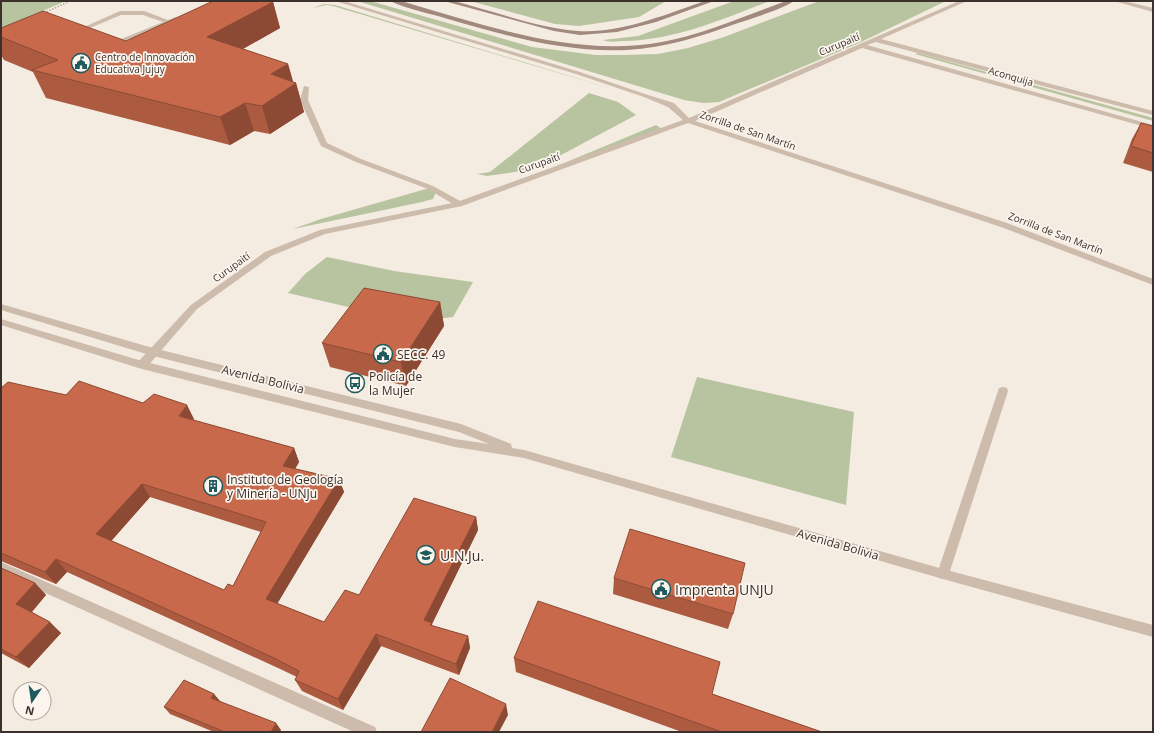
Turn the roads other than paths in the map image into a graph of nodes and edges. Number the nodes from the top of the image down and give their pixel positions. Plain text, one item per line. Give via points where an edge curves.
1 (338, 1) edge
2 (394, 1) edge
3 (447, 1) edge
4 (711, 1) edge
5 (791, 1) edge
6 (1117, 1) edge
7 (961, 2) edge
8 (1153, 10) edge
9 (185, 16) edge
10 (168, 22) junction
11 (70, 37) edge
12 (876, 40) junction
13 (862, 46) junction
14 (101, 47) edge
15 (306, 87) dead end
16 (1153, 113) edge
17 (688, 121) junction
18 (1153, 127) edge
19 (458, 204) junction
20 (1153, 282) edge
21 (1, 307) edge
22 (1, 322) edge
23 (153, 352) junction
24 (142, 365) junction
25 (1003, 391) dead end
26 (524, 454) junction
27 (1, 567) edge
28 (943, 574) junction
29 (1153, 631) edge
30 (370, 732) edge

1 - 17 street, Zorrilla de San Martín via 646,96 672,105
2 - 5 main road via 553,44 610,49 654,45 692,37
3 - 4 main road via 556,30 580,33 617,30 654,21
6 - 8 street
7 - 12 street, Curupaití
9 - 10 street
10 - 11 street via 144,13 120,13
10 - 14 street
12 - 13 street, Curupaití
12 - 16 street, Aconquija
13 - 17 street, Curupaití
13 - 18 street, Aconquija via 913,58
15 - 19 street via 304,100 324,144 379,169 431,187 446,194
17 - 19 street, Curupaití
17 - 20 street, Zorrilla de San Martín via 1004,225
19 - 23 street, Curupaití via 323,232 268,254 194,307
21 - 23 street, Avenida Bolivia
22 - 24 street, Avenida Bolivia
23 - 24 street, Curupaití
23 - 26 street, Avenida Bolivia via 461,428
24 - 26 street, Avenida Bolivia via 455,443
25 - 28 street
26 - 28 street, Avenida Bolivia
27 - 30 street
28 - 29 street, Avenida Bolivia

